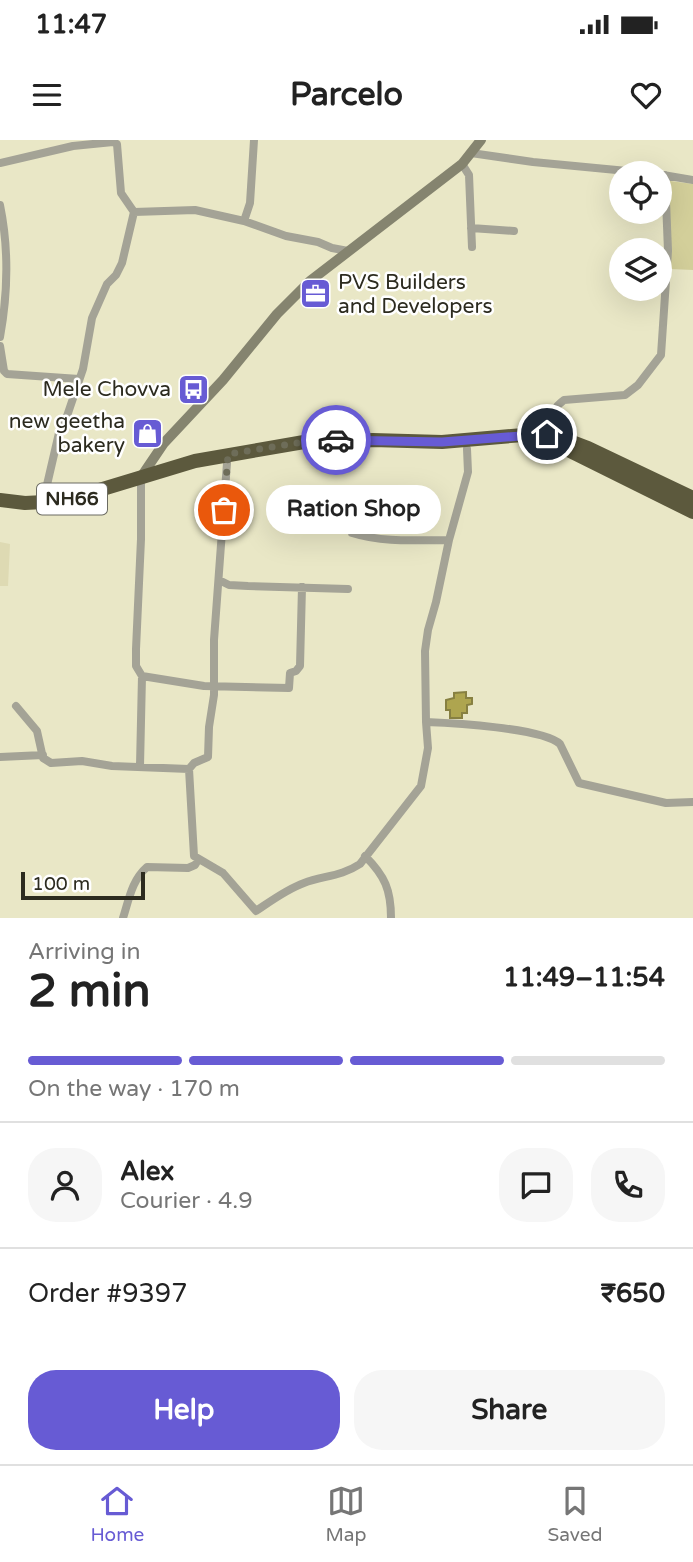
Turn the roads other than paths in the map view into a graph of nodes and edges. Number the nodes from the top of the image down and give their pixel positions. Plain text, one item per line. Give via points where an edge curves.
1 (254, 140) edge
2 (481, 140) edge
3 (118, 142) edge
4 (471, 153) junction
5 (0, 163) edge
6 (461, 164) junction
7 (609, 169) edge
8 (672, 177) edge
9 (693, 180) edge
10 (0, 205) edge
11 (134, 212) junction
12 (244, 221) junction
13 (666, 224) edge
14 (471, 229) junction
15 (514, 231) dead end
16 (472, 247) dead end
17 (348, 251) junction
18 (0, 337) edge
19 (0, 346) edge
20 (79, 379) junction
21 (547, 434) junction
22 (164, 443) junction
23 (466, 445) junction
24 (227, 458) junction
25 (174, 468) junction
26 (141, 477) junction
27 (693, 498) edge
28 (0, 500) edge
29 (43, 502) junction
30 (693, 512) edge
31 (352, 533) dead end
32 (449, 540) junction
33 (219, 580) junction
34 (302, 587) junction
35 (348, 589) dead end
36 (142, 676) junction
37 (213, 686) junction
38 (16, 706) dead end
39 (426, 722) junction
40 (43, 755) junction
41 (0, 757) edge
42 (139, 766) junction
43 (189, 769) junction
44 (693, 802) edge
45 (365, 856) junction
46 (198, 860) junction
47 (255, 914) edge
48 (123, 918) edge
49 (391, 918) edge

1 - 12 street via 250,203
2 - 4 main road
3 - 5 street
3 - 11 street via 121,193
4 - 6 main road
4 - 7 street
6 - 14 street via 469,175
6 - 17 main road
8 - 9 street
10 - 18 street via 8,288
11 - 12 street via 195,209
11 - 20 street via 122,262 92,318
12 - 17 street
13 - 21 street via 662,355 625,395 564,400 555,406
14 - 15 street
14 - 16 street
17 - 22 main road via 276,314
19 - 20 street via 7,374
20 - 29 street via 57,440
21 - 23 highway, NH66
21 - 27 highway, NH66 via 588,448
22 - 25 main road via 166,461
22 - 26 main road
23 - 24 highway, NH66 via 303,442
23 - 30 highway via 563,447
23 - 32 street via 468,472
24 - 25 highway, NH66
24 - 33 street
25 - 26 highway, NH66
26 - 29 highway, NH66 via 62,501
26 - 36 street via 136,666
28 - 29 highway, NH66
31 - 32 street via 386,540
32 - 39 street via 425,651
33 - 34 street
33 - 37 street
34 - 35 street
34 - 37 street via 300,666 290,673 289,688
36 - 37 street
36 - 42 street
37 - 43 street via 208,757
38 - 40 street via 37,731
39 - 44 street via 534,732 560,744 579,783 666,803
39 - 45 street via 428,748 421,786
40 - 41 street
40 - 42 street via 51,763
42 - 43 street
43 - 46 street via 192,851
45 - 47 street via 352,869 297,886
45 - 49 street via 385,881
46 - 47 street via 223,873
46 - 48 street via 188,868 147,867 139,874

